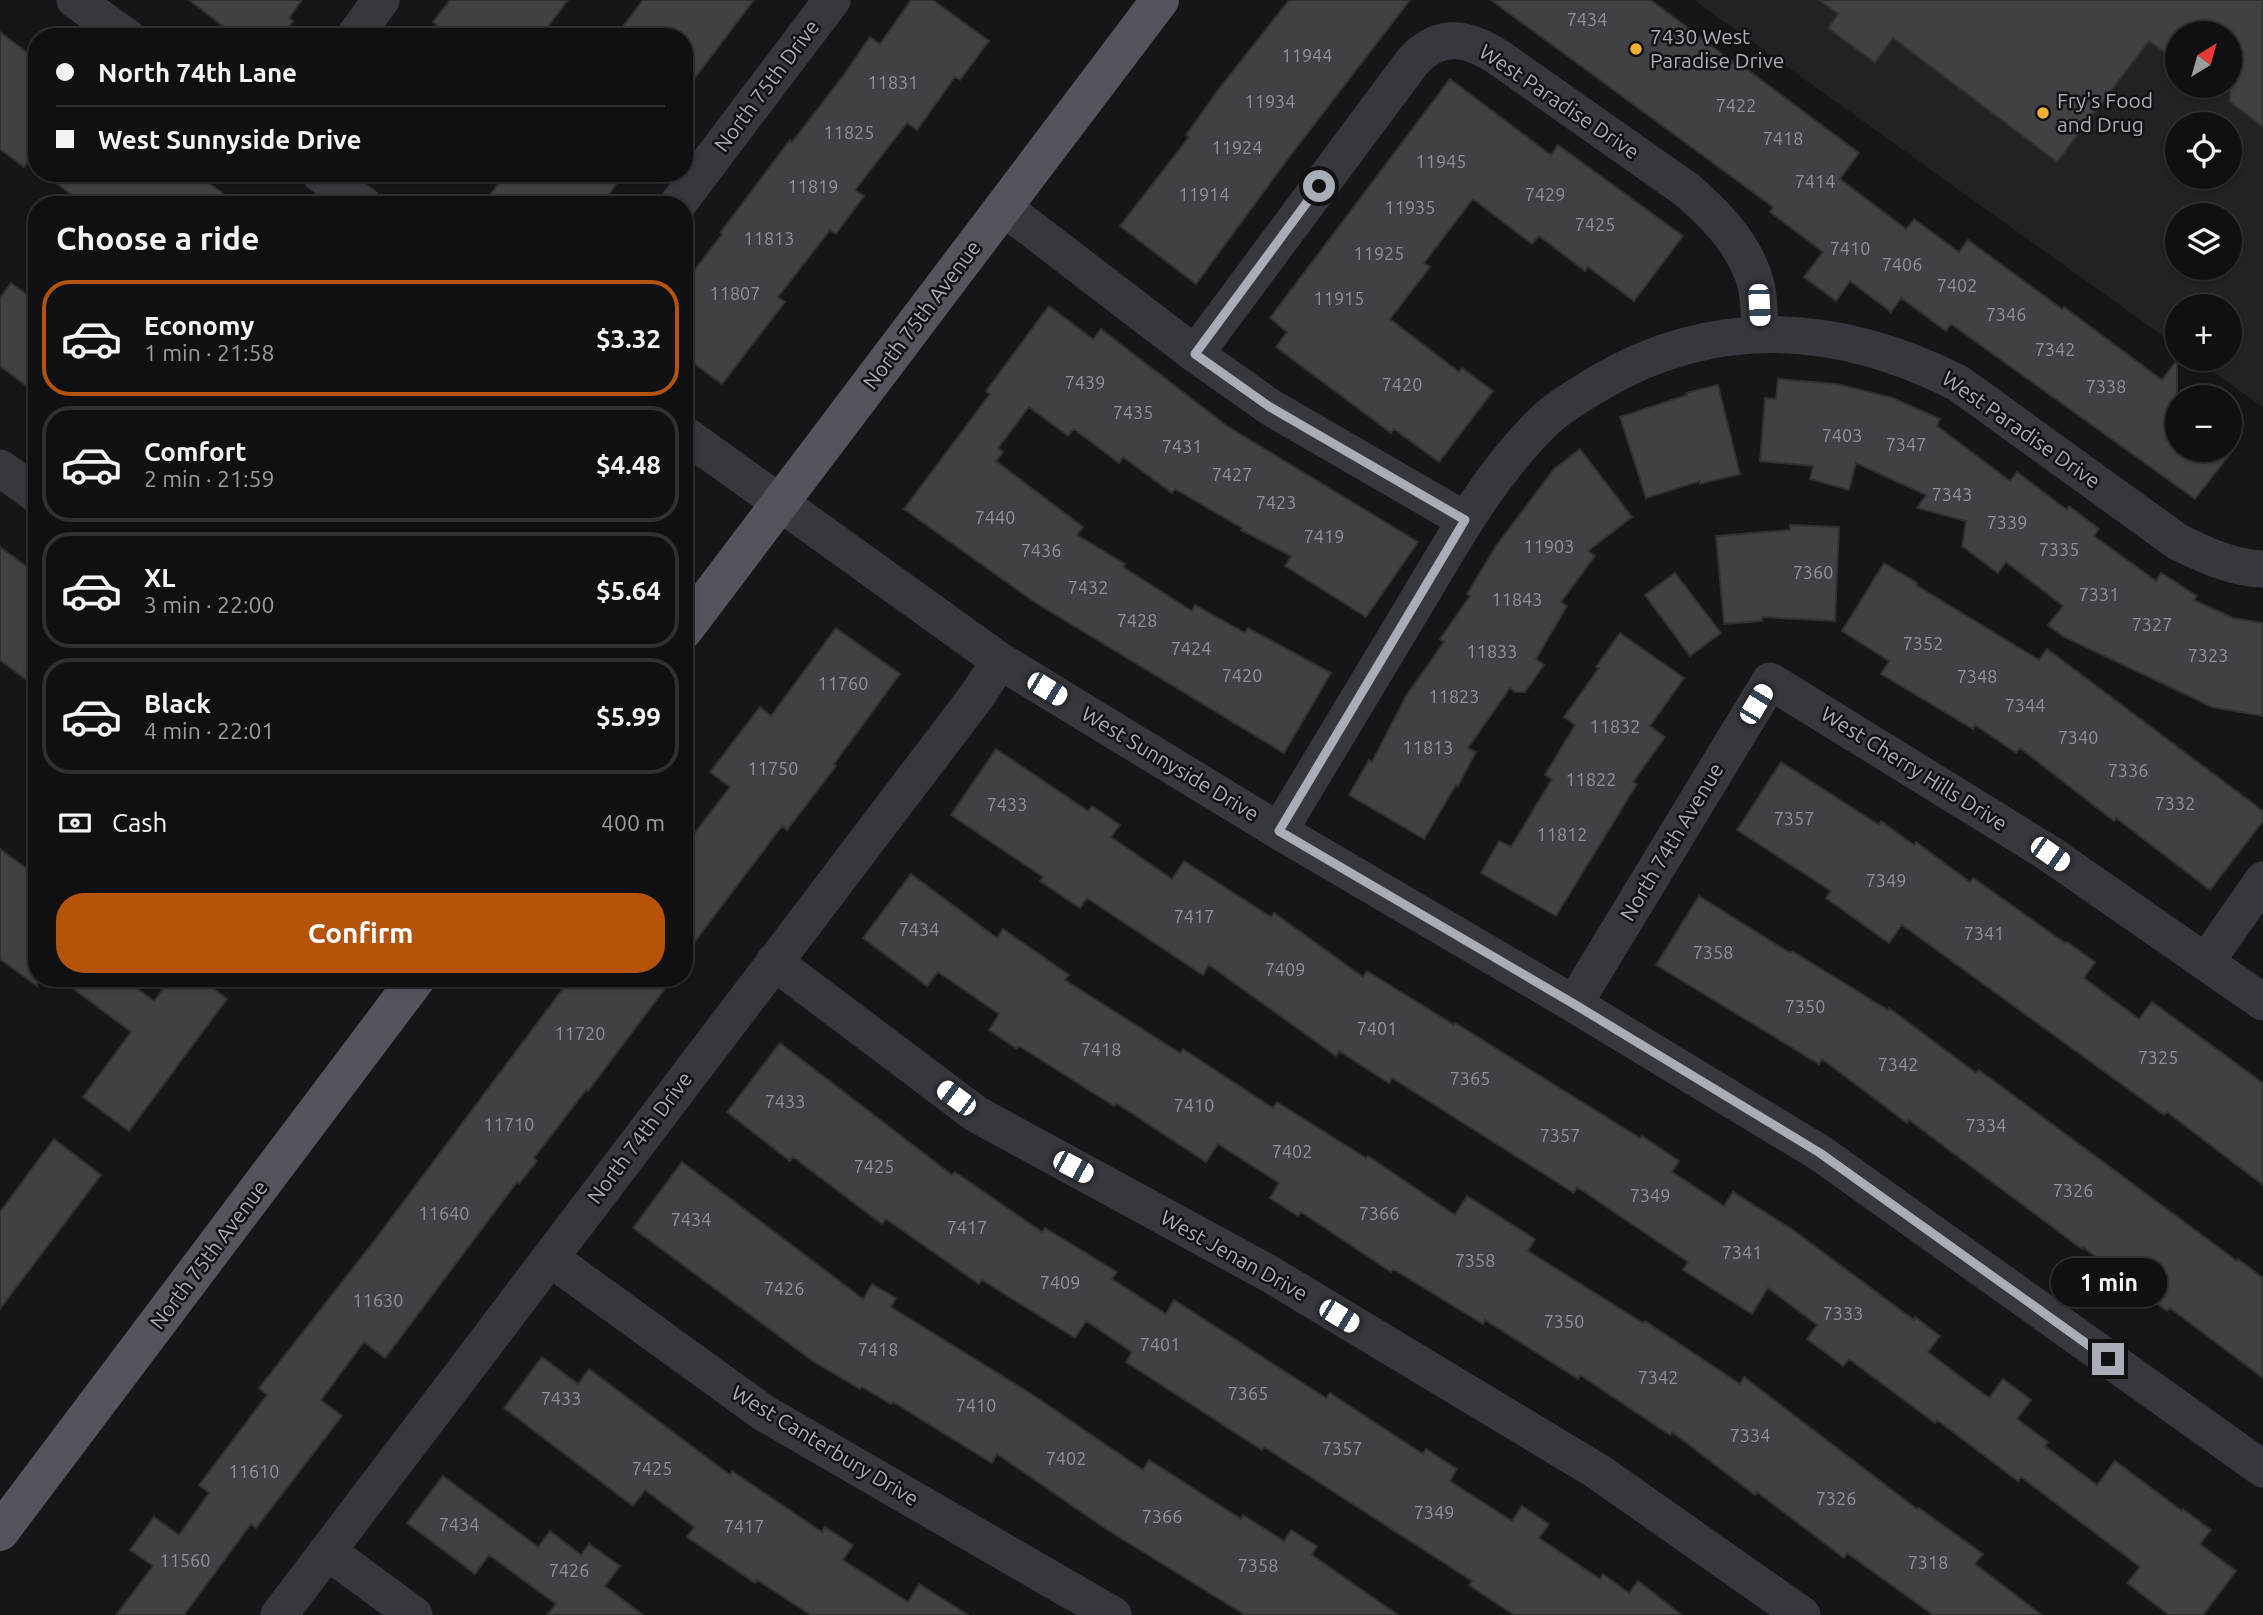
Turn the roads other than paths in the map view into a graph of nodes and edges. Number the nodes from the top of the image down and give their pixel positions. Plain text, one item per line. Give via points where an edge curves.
1 (75, 0) edge
2 (381, 0) edge
3 (832, 0) edge
4 (1160, 0) edge
5 (114, 28) edge
6 (361, 28) edge
7 (331, 182) edge
8 (351, 196) edge
9 (684, 196) edge
10 (1003, 207) junction
11 (1760, 334) junction
12 (1195, 354) junction
13 (693, 440) edge
14 (0, 468) edge
15 (28, 488) edge
16 (781, 503) junction
17 (1465, 520) junction
18 (2263, 569) edge
19 (693, 618) edge
20 (1000, 661) junction
21 (1770, 681) joint
22 (1279, 831) junction
23 (2263, 880) edge
24 (774, 962) junction
25 (2206, 962) junction
26 (410, 987) edge
27 (2263, 1002) edge
28 (1574, 1004) junction
29 (550, 1258) junction
30 (2263, 1469) edge
31 (0, 1532) edge
32 (327, 1551) junction
33 (279, 1615) edge
34 (414, 1615) edge
35 (1113, 1615) edge
36 (1802, 1615) edge

1 - 5 street
2 - 6 street
3 - 9 street, North 75th Drive
4 - 10 main road, North 75th Avenue
7 - 8 street
10 - 12 street
10 - 16 main road, North 75th Avenue
11 - 12 street, West Paradise Drive via 1752,271 1711,211 1499,57 1460,40 1441,40 1413,61
11 - 17 street via 1659,353 1571,400 1517,449
11 - 18 street, West Paradise Drive via 1860,344 1929,368 1988,403 2178,542 2210,558
12 - 17 street via 1270,407
13 - 16 street, West Sunnyside Drive
14 - 15 street
16 - 19 main road, North 75th Avenue
16 - 20 street, West Sunnyside Drive
17 - 22 street
20 - 22 street, West Sunnyside Drive
20 - 24 street, North 74th Drive
21 - 25 street, West Cherry Hills Drive via 2050,854
21 - 28 street, North 74th Avenue
22 - 28 street, West Sunnyside Drive
23 - 25 street
24 - 29 street, North 74th Drive
24 - 36 street, West Jenan Drive via 976,1114 1268,1273 1586,1464
25 - 27 street, West Cherry Hills Drive
26 - 31 main road, North 75th Avenue
28 - 30 street, West Sunnyside Drive via 1820,1153
29 - 32 street, North 74th Drive
29 - 35 street, West Canterbury Drive via 764,1413
32 - 33 street, North 74th Drive
32 - 34 street

